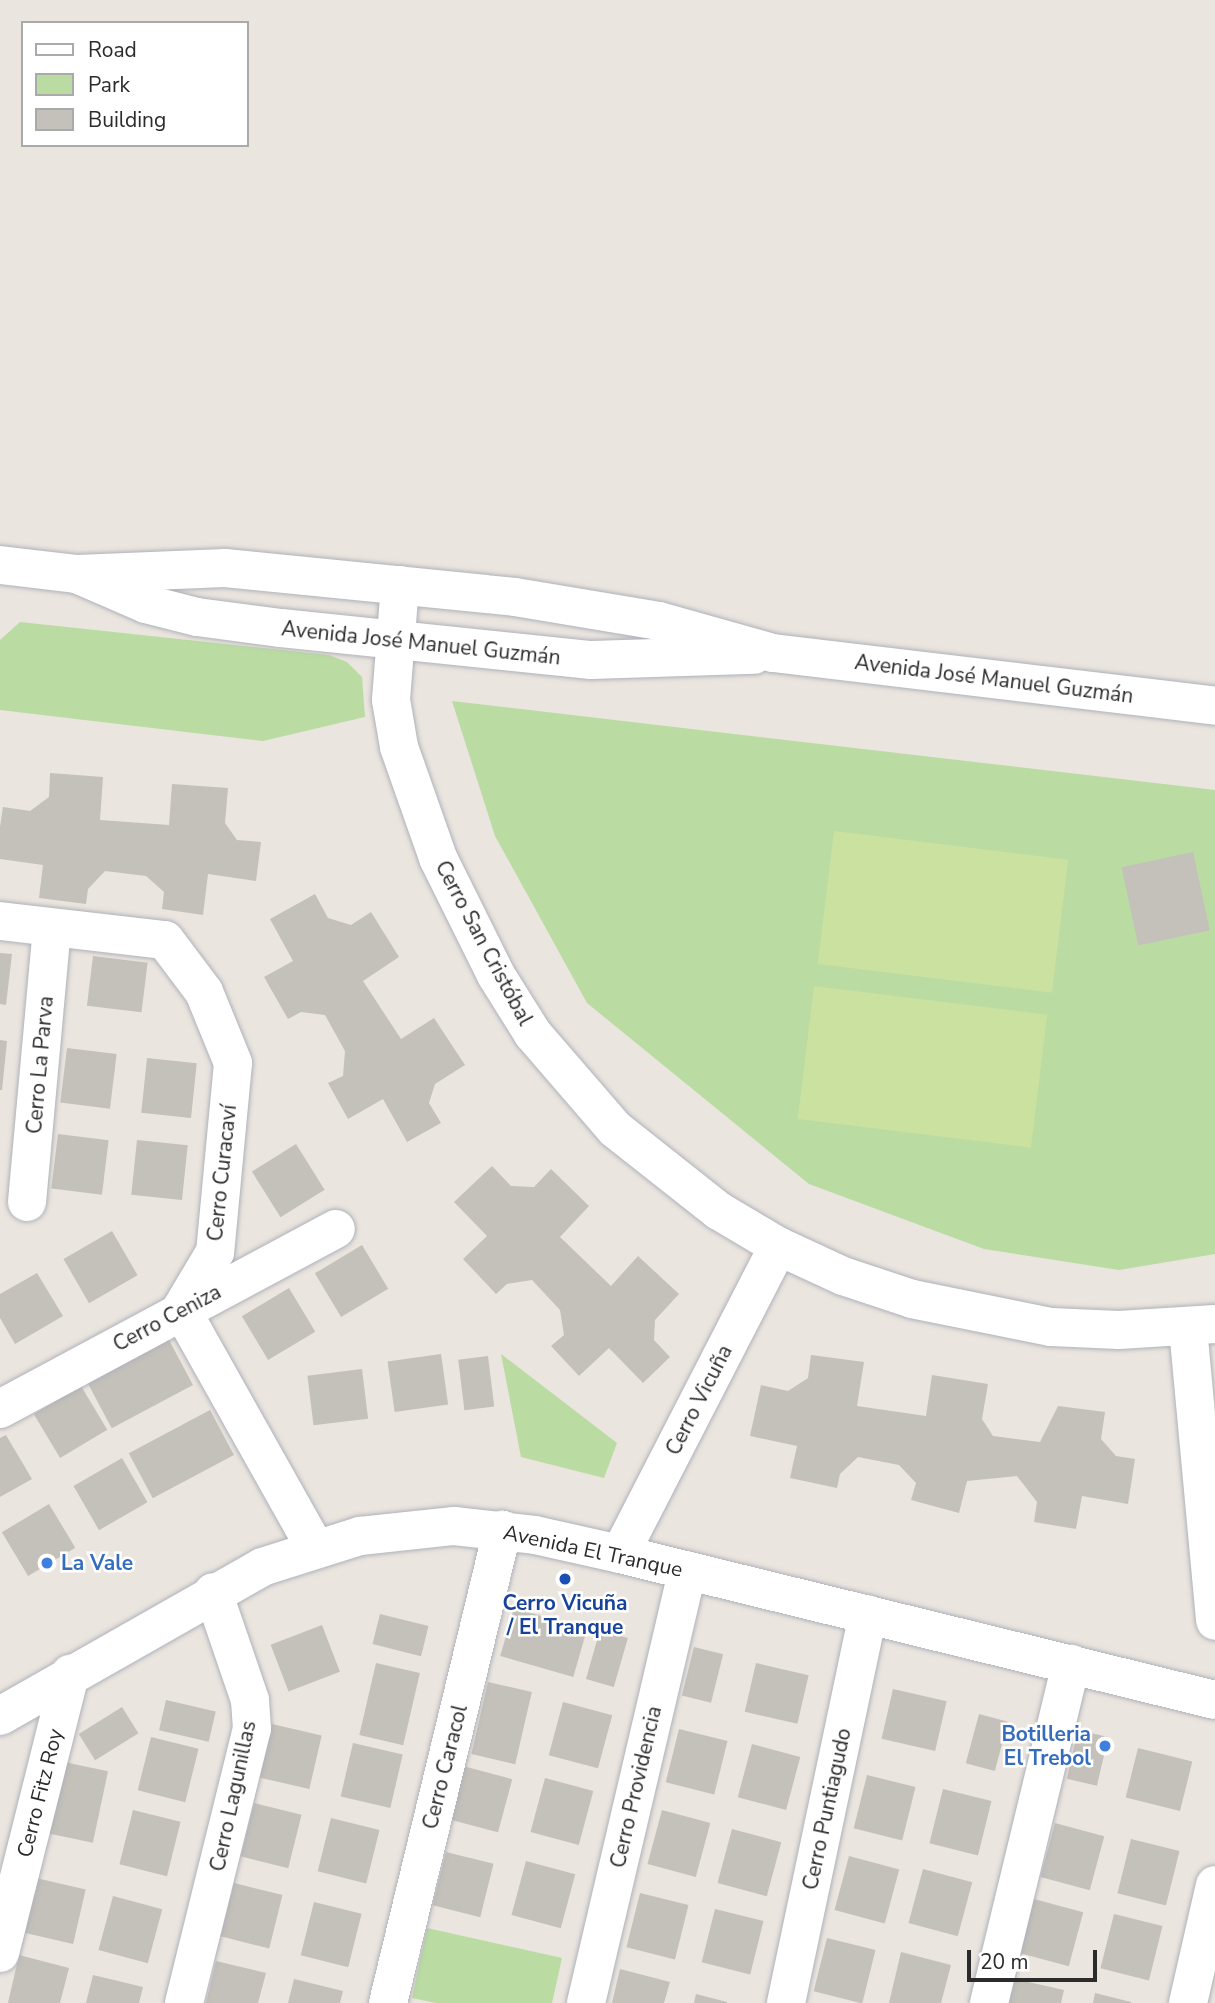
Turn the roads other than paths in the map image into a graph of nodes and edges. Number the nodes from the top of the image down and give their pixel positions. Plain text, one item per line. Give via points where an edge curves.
1 (0, 565) edge
2 (77, 574) junction
3 (400, 585) junction
4 (393, 641) junction
5 (773, 653) junction
6 (1215, 706) edge
7 (0, 921) edge
8 (52, 928) junction
9 (27, 1202) dead end
10 (336, 1229) dead end
11 (778, 1245) junction
12 (181, 1309) junction
13 (1202, 1326) edge
14 (0, 1409) edge
15 (502, 1530) junction
16 (315, 1548) junction
17 (620, 1554) junction
18 (687, 1571) junction
19 (213, 1592) junction
20 (868, 1615) junction
21 (1215, 1621) edge
22 (1071, 1664) junction
23 (70, 1674) junction
24 (1215, 1700) edge
25 (0, 1716) edge
26 (1215, 1885) edge
27 (0, 1953) edge
28 (184, 2003) edge
29 (388, 2003) edge
30 (586, 2003) edge
31 (786, 2003) edge
32 (989, 2003) edge
33 (1188, 2003) edge

1 - 2 street, Avenida José Manuel Guzmán
2 - 3 street, Avenida José Manuel Guzmán via 225,568
2 - 4 street, Avenida José Manuel Guzmán via 146,604 197,617
3 - 4 street, Cerro San Cristóbal
3 - 5 street, Avenida José Manuel Guzmán via 613,611
4 - 5 street, Avenida José Manuel Guzmán via 653,662
4 - 11 street, Cerro San Cristóbal via 391,701 416,800 463,914 533,1034 615,1129 663,1170
5 - 6 street, Avenida José Manuel Guzmán
7 - 8 street, Cerro Curacaví
8 - 9 street, Cerro La Parva
8 - 12 street, Cerro Curacaví via 165,940 204,992 233,1063 215,1252
10 - 12 street, Cerro Ceniza
11 - 13 street, Cerro San Cristóbal via 843,1276 982,1316 1078,1328
11 - 17 street, Cerro Vicuña
12 - 14 street, Cerro Ceniza
12 - 16 street
13 - 21 street
15 - 16 street, Avenida El Tranque via 406,1528
15 - 17 street, Avenida El Tranque
15 - 29 street, Cerro Caracol
16 - 19 street, Avenida El Tranque
17 - 18 street, Avenida El Tranque
18 - 20 street, Avenida El Tranque
18 - 30 street, Cerro Providencia
19 - 23 street, Avenida El Tranque
19 - 28 street, Cerro Lagunillas via 248,1692 252,1729
20 - 22 street, Avenida El Tranque
20 - 31 street, Cerro Puntiagudo
22 - 24 street, Avenida El Tranque
22 - 32 street
23 - 25 street, Avenida El Tranque
23 - 27 street, Cerro Fitz Roy
26 - 33 street

